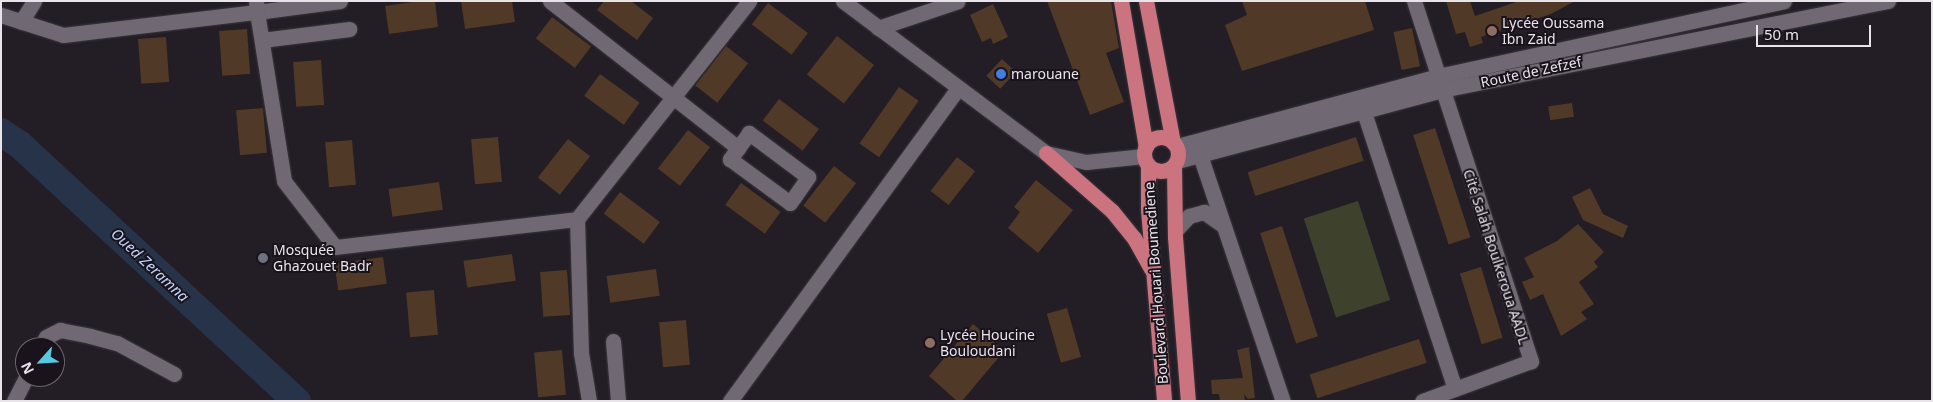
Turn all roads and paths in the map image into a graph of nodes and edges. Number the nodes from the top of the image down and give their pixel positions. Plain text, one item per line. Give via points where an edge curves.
1 (34, 1) edge
2 (340, 1) edge
3 (550, 1) edge
4 (749, 1) edge
5 (843, 1) edge
6 (958, 1) edge
7 (1121, 1) edge
8 (1146, 1) edge
9 (1414, 1) edge
10 (1784, 1) edge
11 (1888, 1) edge
12 (256, 7) edge
13 (1, 15) edge
14 (21, 22) junction
15 (878, 28) junction
16 (349, 29) dead end
17 (262, 40) junction
18 (1440, 83) junction
19 (958, 88) junction
20 (1358, 96) junction
21 (672, 98) junction
22 (1363, 111) junction
23 (738, 148) junction
24 (1178, 151) junction
25 (1046, 152) junction
26 (1200, 155) junction
27 (1146, 156) junction
28 (577, 219) junction
29 (1224, 226) junction
30 (1175, 231) junction
31 (1154, 278) junction
32 (46, 337) edge
33 (613, 342) dead end
34 (174, 374) dead end
35 (21, 387) edge
36 (1455, 389) junction
37 (14, 401) edge
38 (589, 401) edge
39 (618, 401) edge
40 (730, 401) edge
41 (1164, 401) edge
42 (1188, 401) edge
43 (1283, 401) edge
44 (1422, 401) edge

1 - 14 street
2 - 12 street
3 - 21 street
4 - 21 street
5 - 15 street
6 - 15 street
7 - 27 highway, Boulevard Houari Boumediene
8 - 24 highway, Boulevard Houari Boumediene
9 - 18 street
10 - 18 street, Route de Zefzef
11 - 18 street, Route de Zefzef
12 - 14 street via 63,35
12 - 17 street
13 - 14 street
15 - 19 street
16 - 17 street
17 - 28 street via 284,181 335,247
18 - 20 street, Route de Zefzef
18 - 22 street, Route de Zefzef
18 - 36 street, Cité Salah Boulkeroua AADL via 1531,361
19 - 25 street
19 - 40 street
20 - 22 street
20 - 24 street, Route de Zefzef
21 - 23 street
21 - 28 street
22 - 26 street, Route de Zefzef
22 - 36 street
23 - 23 street via 730,159 790,203 808,177 749,133
24 - 26 street, Route de Zefzef
24 - 26 street
24 - 27 highway via 1158,137
24 - 27 highway via 1164,172
24 - 30 highway, Boulevard Houari Boumediene
25 - 27 street via 1086,162
25 - 31 highway via 1118,217 1138,244
26 - 29 street
27 - 31 highway, Boulevard Houari Boumediene
28 - 38 street via 581,352
29 - 30 street via 1204,212 1189,216
29 - 43 street
30 - 42 highway, Boulevard Houari Boumediene
31 - 41 highway, Boulevard Houari Boumediene
32 - 34 street via 60,330 116,343
33 - 39 street
35 - 37 street
36 - 44 street, Cité Salah Boulkeroua AADL

